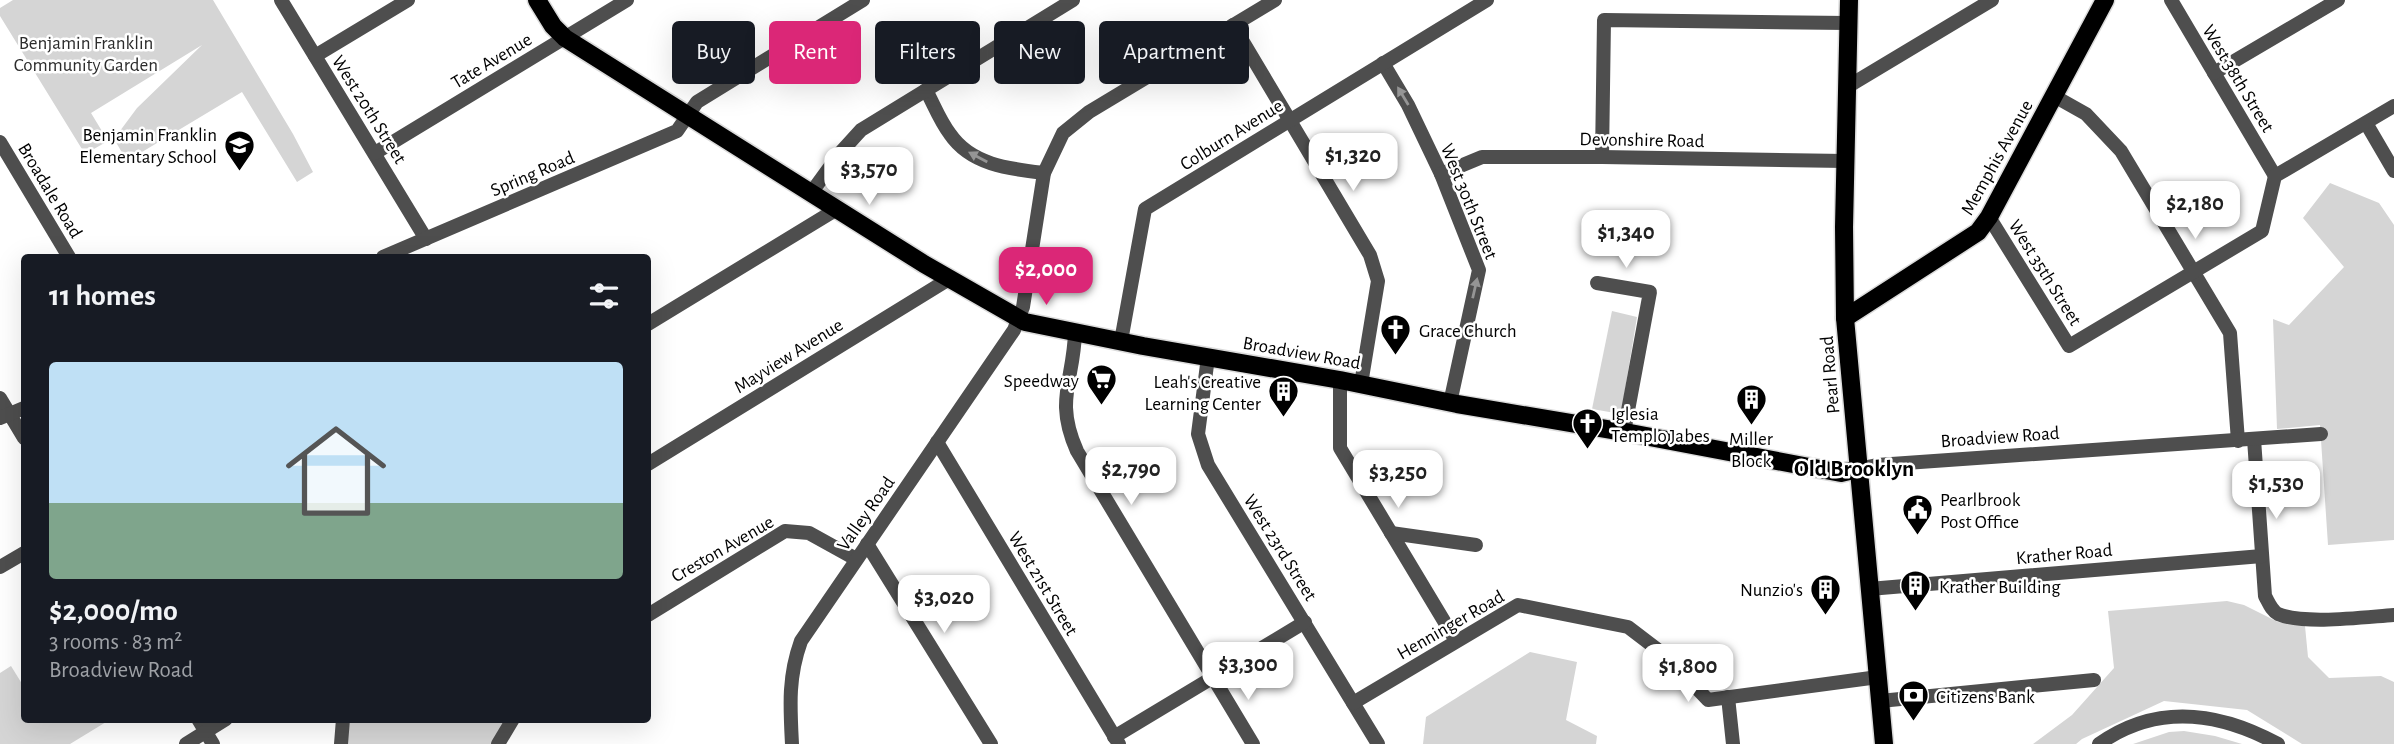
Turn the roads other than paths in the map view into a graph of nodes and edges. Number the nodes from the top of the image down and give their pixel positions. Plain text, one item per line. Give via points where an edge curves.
1 (281, 0) edge
2 (408, 0) edge
3 (537, 0) edge
4 (627, 0) edge
5 (863, 0) edge
6 (1073, 0) edge
7 (1275, 0) edge
8 (1487, 0) edge
9 (1992, 0) edge
10 (2105, 0) edge
11 (2171, 0) edge
12 (2337, 0) edge
13 (1850, 6) edge
14 (1240, 21) edge
15 (565, 38) junction
16 (1249, 52) edge
17 (314, 56) junction
18 (1383, 63) junction
19 (2214, 73) junction
20 (1135, 84) edge
21 (1847, 87) junction
22 (926, 90) junction
23 (2053, 96) junction
24 (2394, 106) edge
25 (689, 116) junction
26 (1289, 120) junction
27 (2366, 123) junction
28 (0, 142) edge
29 (375, 153) junction
30 (1602, 157) junction
31 (1845, 161) junction
32 (2394, 171) edge
33 (1044, 173) junction
34 (1441, 174) junction
35 (2275, 176) junction
36 (811, 193) junction
37 (837, 209) junction
38 (1989, 217) junction
39 (426, 239) junction
40 (67, 254) edge
41 (390, 254) edge
42 (2193, 272) junction
43 (949, 279) junction
44 (1597, 283) dead end
45 (1845, 318) junction
46 (1019, 319) junction
47 (651, 322) edge
48 (1075, 331) junction
49 (1121, 341) junction
50 (1208, 357) junction
51 (1340, 380) junction
52 (1361, 384) junction
53 (0, 398) edge
54 (1450, 403) junction
55 (5, 416) edge
56 (1623, 432) junction
57 (2321, 434) dead end
58 (21, 435) edge
59 (2254, 439) junction
60 (2238, 441) junction
61 (937, 442) junction
62 (651, 462) edge
63 (1858, 470) junction
64 (1391, 533) junction
65 (867, 544) junction
66 (1476, 545) dead end
67 (21, 555) edge
68 (2262, 556) junction
69 (856, 559) junction
70 (0, 567) edge
71 (1869, 589) junction
72 (651, 613) edge
73 (2394, 615) edge
74 (1305, 622) junction
75 (1456, 641) junction
76 (1878, 677) junction
77 (1213, 678) junction
78 (2094, 680) dead end
79 (1728, 697) junction
80 (1880, 701) junction
81 (1353, 703) junction
82 (343, 723) edge
83 (511, 723) edge
84 (206, 732) edge
85 (1116, 740) edge
86 (186, 744) edge
87 (341, 744) edge
88 (498, 744) edge
89 (792, 744) edge
90 (991, 744) edge
91 (1253, 744) edge
92 (1378, 744) edge
93 (1733, 744) edge
94 (1884, 744) edge
95 (2099, 744) edge
96 (2278, 744) edge

1 - 17 street, West 20th Street
2 - 17 street
3 - 15 main road, Broadview Road
4 - 15 street, Tate Avenue
5 - 25 street, Spring Road via 697,102
6 - 22 street
7 - 14 street
8 - 18 street, Colburn Avenue
9 - 21 street
10 - 23 main road, Memphis Avenue
11 - 19 street, West 38th Street
12 - 19 street
13 - 21 main road, Pearl Road
13 - 30 street via 1604,20
15 - 25 main road, Broadview Road
15 - 29 street, Tate Avenue
16 - 26 street
17 - 29 street, West 20th Street
18 - 26 street, Colburn Avenue
34 -> 18 street, West 30th Street via 1409,105
19 - 35 street, West 38th Street
20 - 33 street via 1063,134
21 - 31 main road, Pearl Road
33 -> 22 street via 986,162 969,153 950,136
22 - 36 street via 861,130
23 - 38 main road, Memphis Avenue
23 - 42 street via 2086,114 2121,151
24 - 27 street
25 - 36 main road, Broadview Road
25 - 39 street, Spring Road via 677,131
26 - 49 street, Colburn Avenue via 1145,209
26 - 52 street via 1370,255 1378,281
27 - 32 street
27 - 35 street
28 - 40 street, Broadale Road
29 - 39 street, West 20th Street
30 - 31 street, Devonshire Road
30 - 34 street, Devonshire Road via 1482,157
31 - 45 main road, Pearl Road
33 - 46 street
54 -> 34 street, West 30th Street via 1479,270
35 - 42 street via 2262,230
36 - 37 main road, Broadview Road
37 - 43 main road, Broadview Road
37 - 47 street
38 - 42 street, West 35th Street via 2070,346
38 - 45 main road, Memphis Avenue via 1960,246
39 - 41 street, Spring Road
42 - 60 street via 2230,333
43 - 46 main road, Broadview Road
43 - 62 street, Mayview Avenue
44 - 56 street via 1650,292
45 - 63 main road, Pearl Road
46 - 48 main road, Broadview Road
46 - 61 street, Valley Road
48 - 49 main road, Broadview Road
48 - 77 street via 1064,411 1069,434
49 - 50 main road, Broadview Road
50 - 51 main road, Broadview Road
50 - 74 street, West 23rd Street via 1198,434 1208,465
51 - 52 main road, Broadview Road
51 - 64 street via 1340,448
52 - 54 main road, Broadview Road
53 - 55 street
54 - 56 main road, Broadview Road
55 - 58 street
56 - 63 main road, Broadview Road via 1841,473
57 - 59 street, Broadview Road
59 - 60 street, Broadview Road
59 - 68 street
60 - 63 street, Broadview Road
61 - 65 street, Valley Road
61 - 85 street, West 21st Street
63 - 71 main road, Pearl Road
64 - 66 street
64 - 75 street
65 - 69 street, Valley Road
65 - 90 street
67 - 70 street
68 - 71 street, Krather Road
68 - 73 street via 2265,596 2277,613 2326,620
69 - 72 street, Creston Avenue via 809,533 785,531
69 - 89 street, Valley Road via 801,641 790,686
71 - 76 main road, Pearl Road
74 - 77 street
74 - 81 street, West 23rd Street
75 - 79 street, Henninger Road via 1518,605 1628,626 1666,656 1708,700
75 - 81 street, Henninger Road
76 - 79 street, Henninger Road
76 - 80 main road, Pearl Road
77 - 85 street
77 - 91 street
78 - 80 street
79 - 93 street
80 - 94 main road, Pearl Road
81 - 92 street, West 23rd Street
82 - 87 street
83 - 88 street
84 - 86 street
95 - 96 street via 2135,724 2190,716 2240,726

